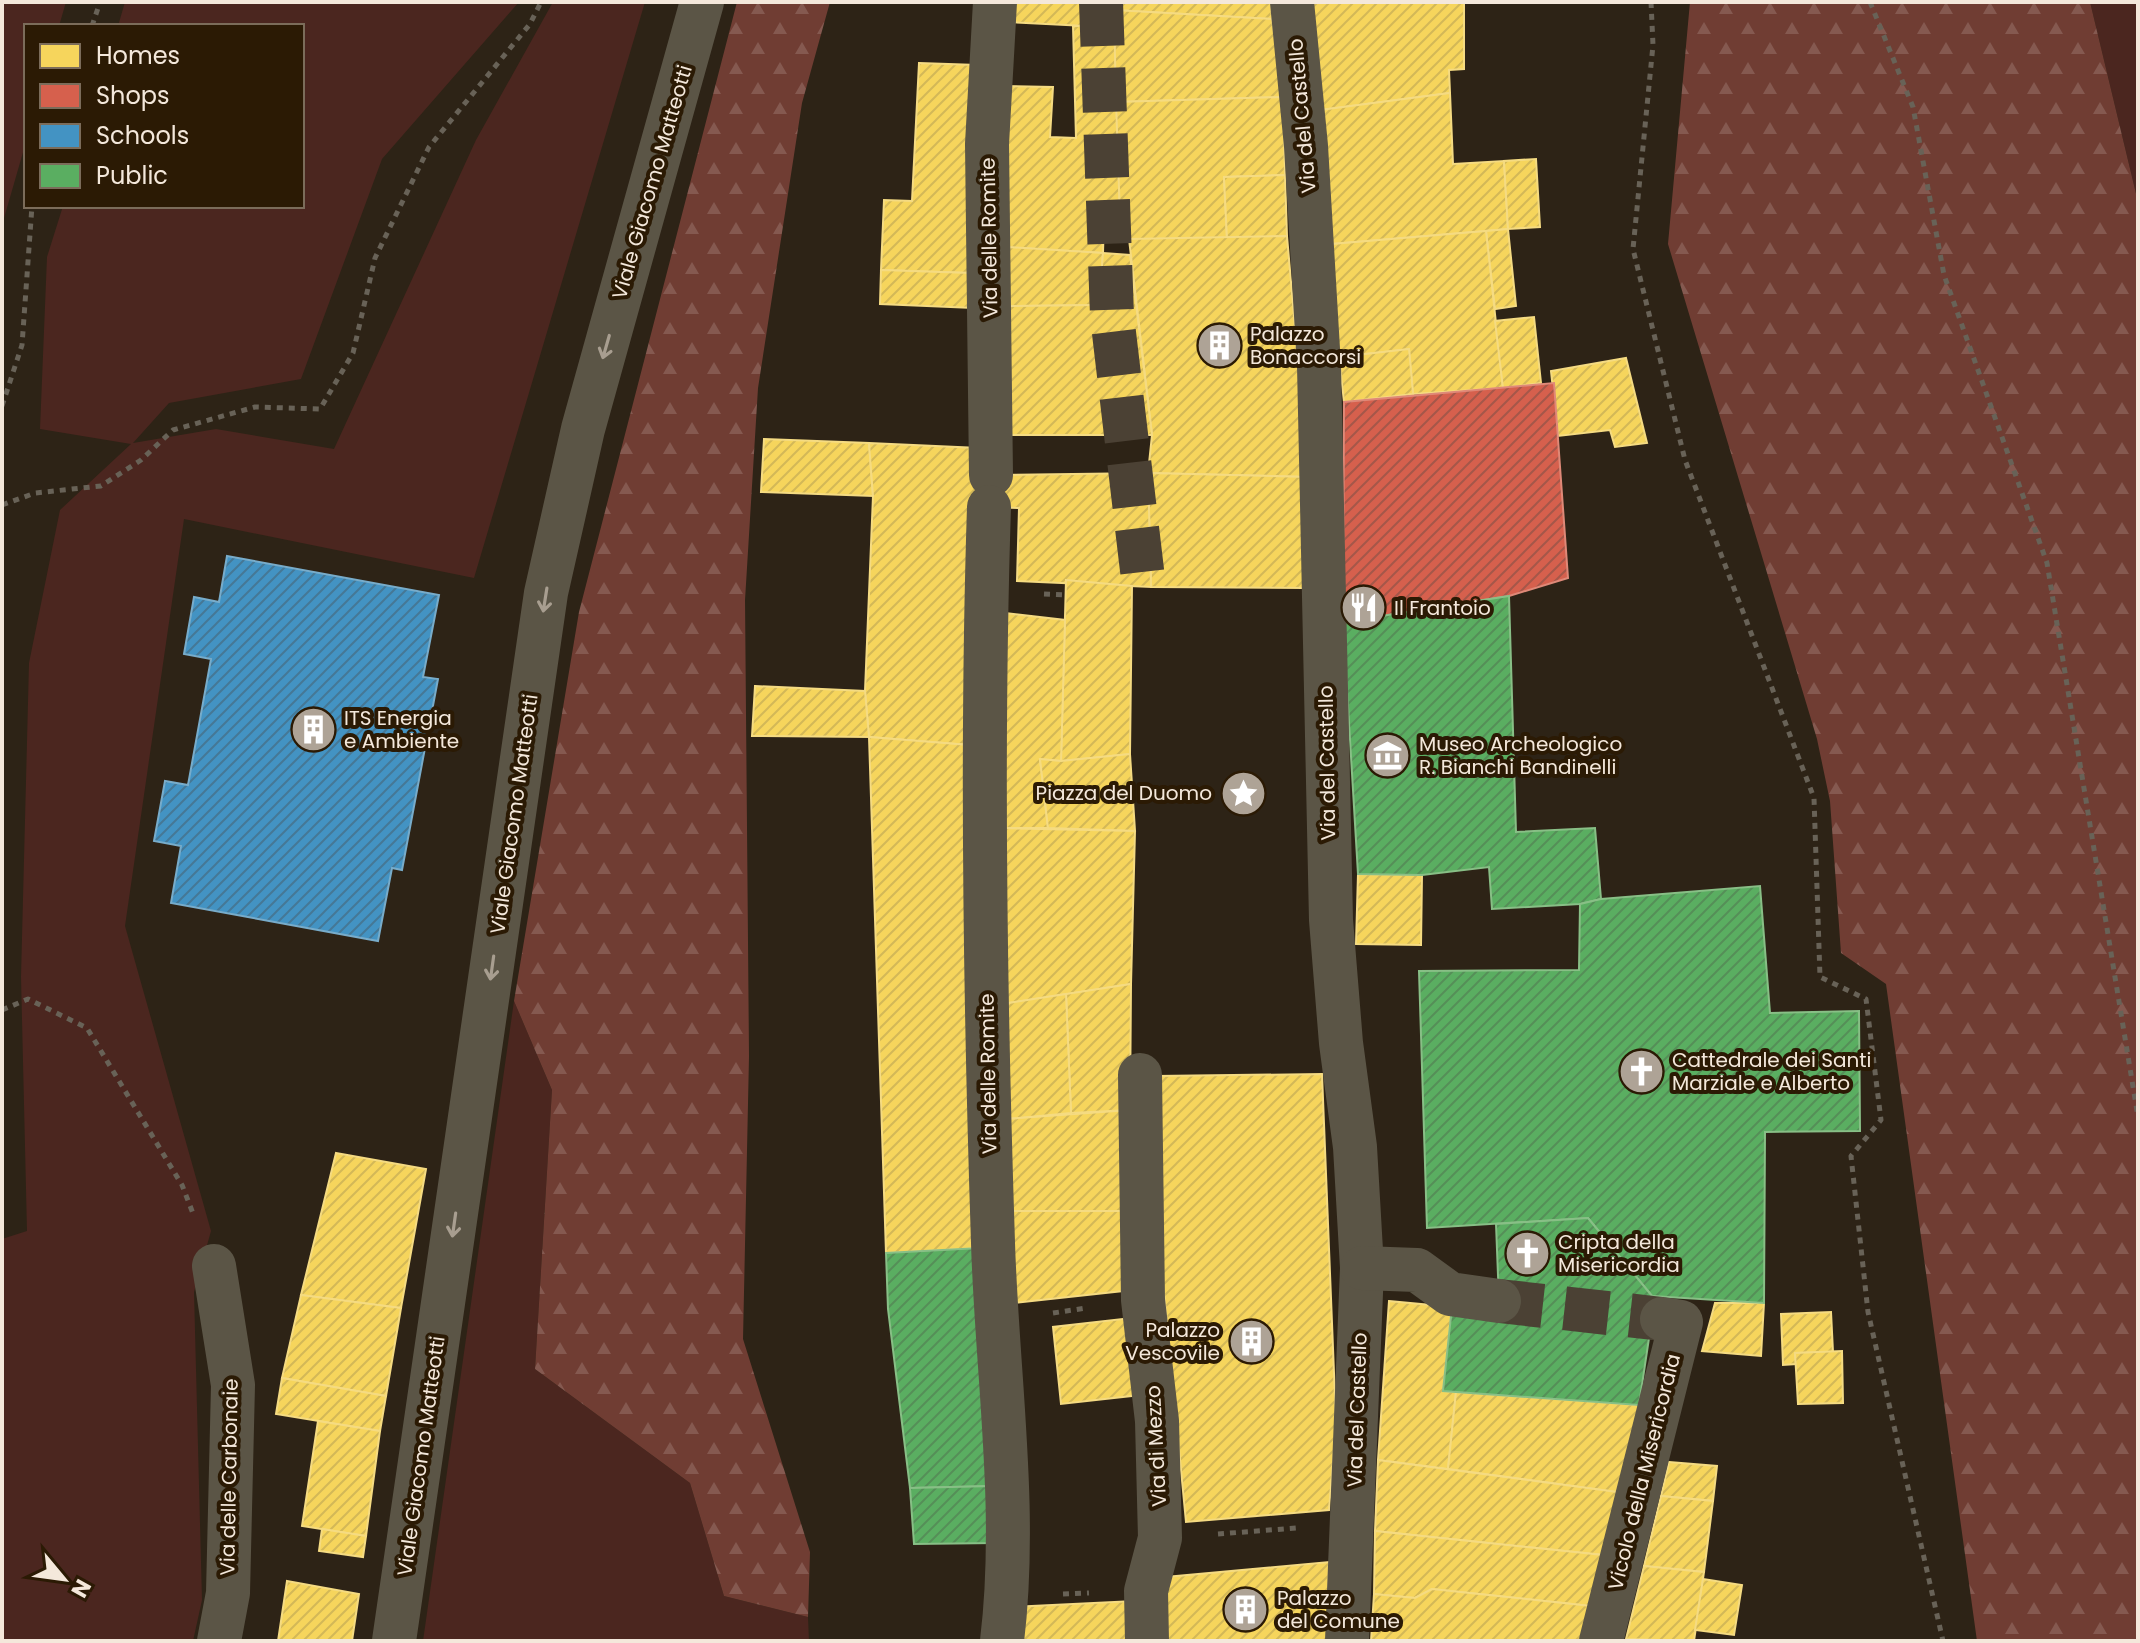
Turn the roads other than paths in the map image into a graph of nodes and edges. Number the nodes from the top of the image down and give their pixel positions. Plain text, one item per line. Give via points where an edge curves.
1 (702, 2) edge
2 (995, 2) edge
3 (1292, 2) edge
4 (1140, 1075) dead end
5 (214, 1266) road end
6 (1362, 1268) junction
7 (1499, 1301) tunnel mouth
8 (1662, 1319) dead end
9 (219, 1641) edge
10 (394, 1641) edge
11 (1002, 1641) edge
12 (1147, 1641) edge
13 (1347, 1641) edge
14 (1601, 1641) edge

1 -> 10 street, Viale Giacomo Matteotti via 583,429 546,593
2 - 11 street, Via delle Romite via 987,144 986,1033 1007,1597
3 - 6 street, Via del Castello via 1319,366 1331,920
4 - 12 street, Via di Mezzo via 1143,1300 1157,1421 1160,1538 1146,1591
5 - 9 street, Via delle Carbonaie via 233,1385 228,1593
6 - 7 street via 1417,1270 1450,1294
6 - 13 street, Via del Castello
8 - 14 street, Vicolo della Misericordia via 1681,1322

